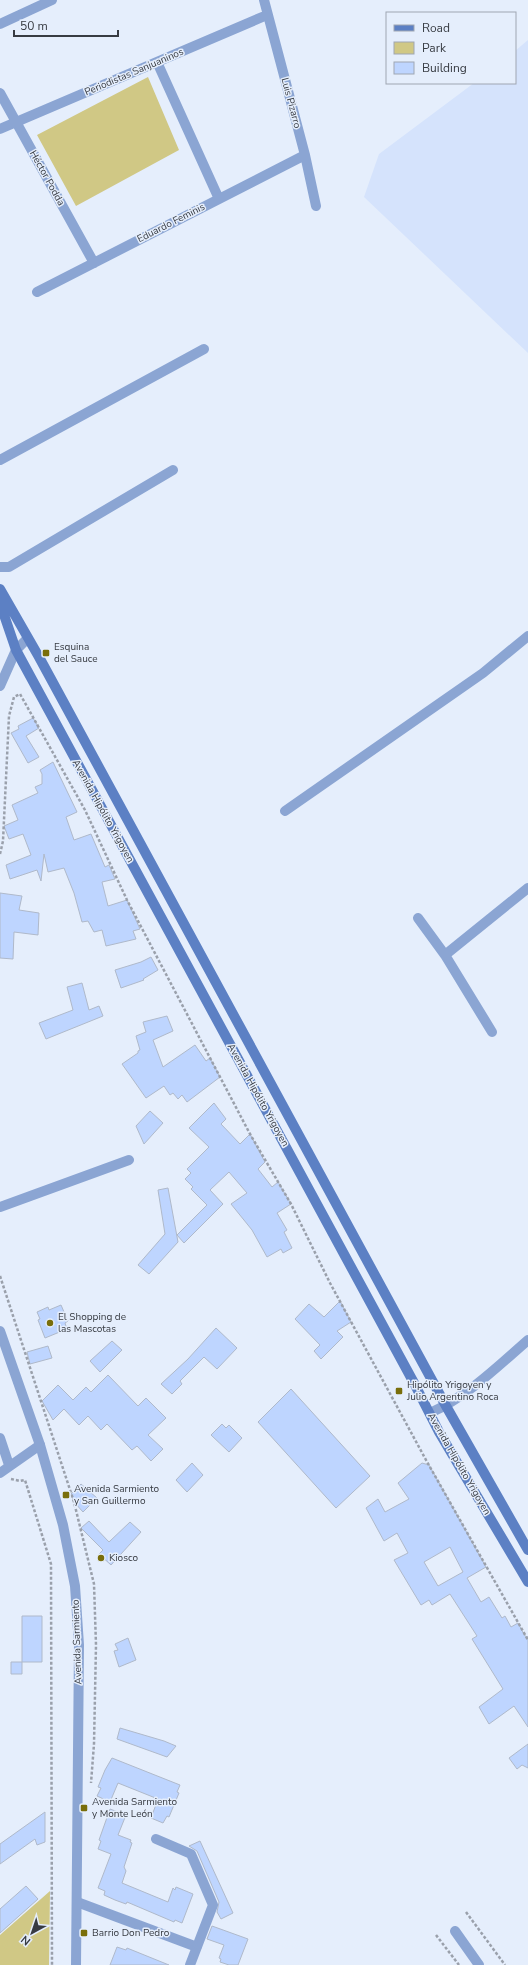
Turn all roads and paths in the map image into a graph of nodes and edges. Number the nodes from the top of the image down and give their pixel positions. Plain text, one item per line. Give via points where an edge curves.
1 (52, 0) edge
2 (264, 0) edge
3 (267, 15) junction
4 (0, 24) edge
5 (157, 62) junction
6 (0, 93) edge
7 (16, 122) junction
8 (0, 130) edge
9 (305, 155) junction
10 (219, 199) junction
11 (316, 206) dead end
12 (94, 263) junction
13 (37, 292) dead end
14 (204, 349) dead end
15 (0, 460) edge
16 (173, 470) dead end
17 (0, 566) edge
18 (0, 588) edge
19 (0, 603) edge
20 (528, 636) edge
21 (27, 639) junction
22 (16, 650) junction
23 (0, 686) edge
24 (285, 811) dead end
25 (0, 854) edge
26 (528, 888) edge
27 (418, 918) dead end
28 (445, 955) junction
29 (492, 1032) dead end
30 (281, 1102) junction
31 (266, 1109) junction
32 (129, 1160) dead end
33 (0, 1207) edge
34 (0, 1331) edge
35 (528, 1340) edge
36 (446, 1406) junction
37 (430, 1413) junction
38 (0, 1438) edge
39 (40, 1445) junction
40 (9, 1465) junction
41 (4, 1475) edge
42 (528, 1550) edge
43 (528, 1582) edge
44 (528, 1640) edge
45 (156, 1839) dead end
46 (77, 1902) junction
47 (466, 1912) dead end
48 (455, 1931) dead end
49 (436, 1935) dead end
50 (198, 1947) junction
51 (52, 1965) edge
52 (76, 1965) edge
53 (190, 1965) edge
54 (459, 1965) edge
55 (479, 1965) edge
56 (505, 1965) edge

1 - 4 street
2 - 3 street, Luis Pizarro
3 - 5 street, Periodistas Sanjuaninos
3 - 9 street, Luis Pizarro
5 - 7 street, Periodistas Sanjuaninos
5 - 10 street
6 - 7 street, Héctor Podda
7 - 8 street, Periodistas Sanjuaninos
7 - 12 street, Héctor Podda
9 - 10 street, Eduardo Feminis
9 - 11 street, Luis Pizarro
10 - 12 street, Eduardo Feminis
12 - 13 street, Eduardo Feminis
14 - 15 street
16 - 17 street via 9,567
18 - 21 main road, Avenida Hipólito Yrigoyen
19 - 22 main road, Avenida Hipólito Yrigoyen
20 - 24 street via 482,673
21 - 22 street
21 - 30 main road, Avenida Hipólito Yrigoyen
22 - 23 street
22 - 31 main road, Avenida Hipólito Yrigoyen
25 - 44 path via 3,841 8,716 14,697 20,694 85,810 127,900 250,1134 291,1204 333,1289
26 - 28 street
27 - 28 street
28 - 29 street
30 - 31 main road
30 - 36 main road, Avenida Hipólito Yrigoyen
31 - 37 main road, Avenida Hipólito Yrigoyen
32 - 33 street
34 - 39 street, Avenida Sarmiento
35 - 36 street via 479,1383
36 - 37 street
36 - 42 main road, Avenida Hipólito Yrigoyen
37 - 43 main road, Avenida Hipólito Yrigoyen
38 - 40 street
39 - 40 street
39 - 46 street, Avenida Sarmiento via 63,1525 76,1601 79,1645
40 - 41 street
41 - 51 path via 20,1482 25,1480 51,1564
45 - 50 street via 191,1854 213,1904
46 - 50 street
46 - 52 street, Avenida Sarmiento
47 - 56 path
48 - 55 street
49 - 54 path
50 - 53 street

